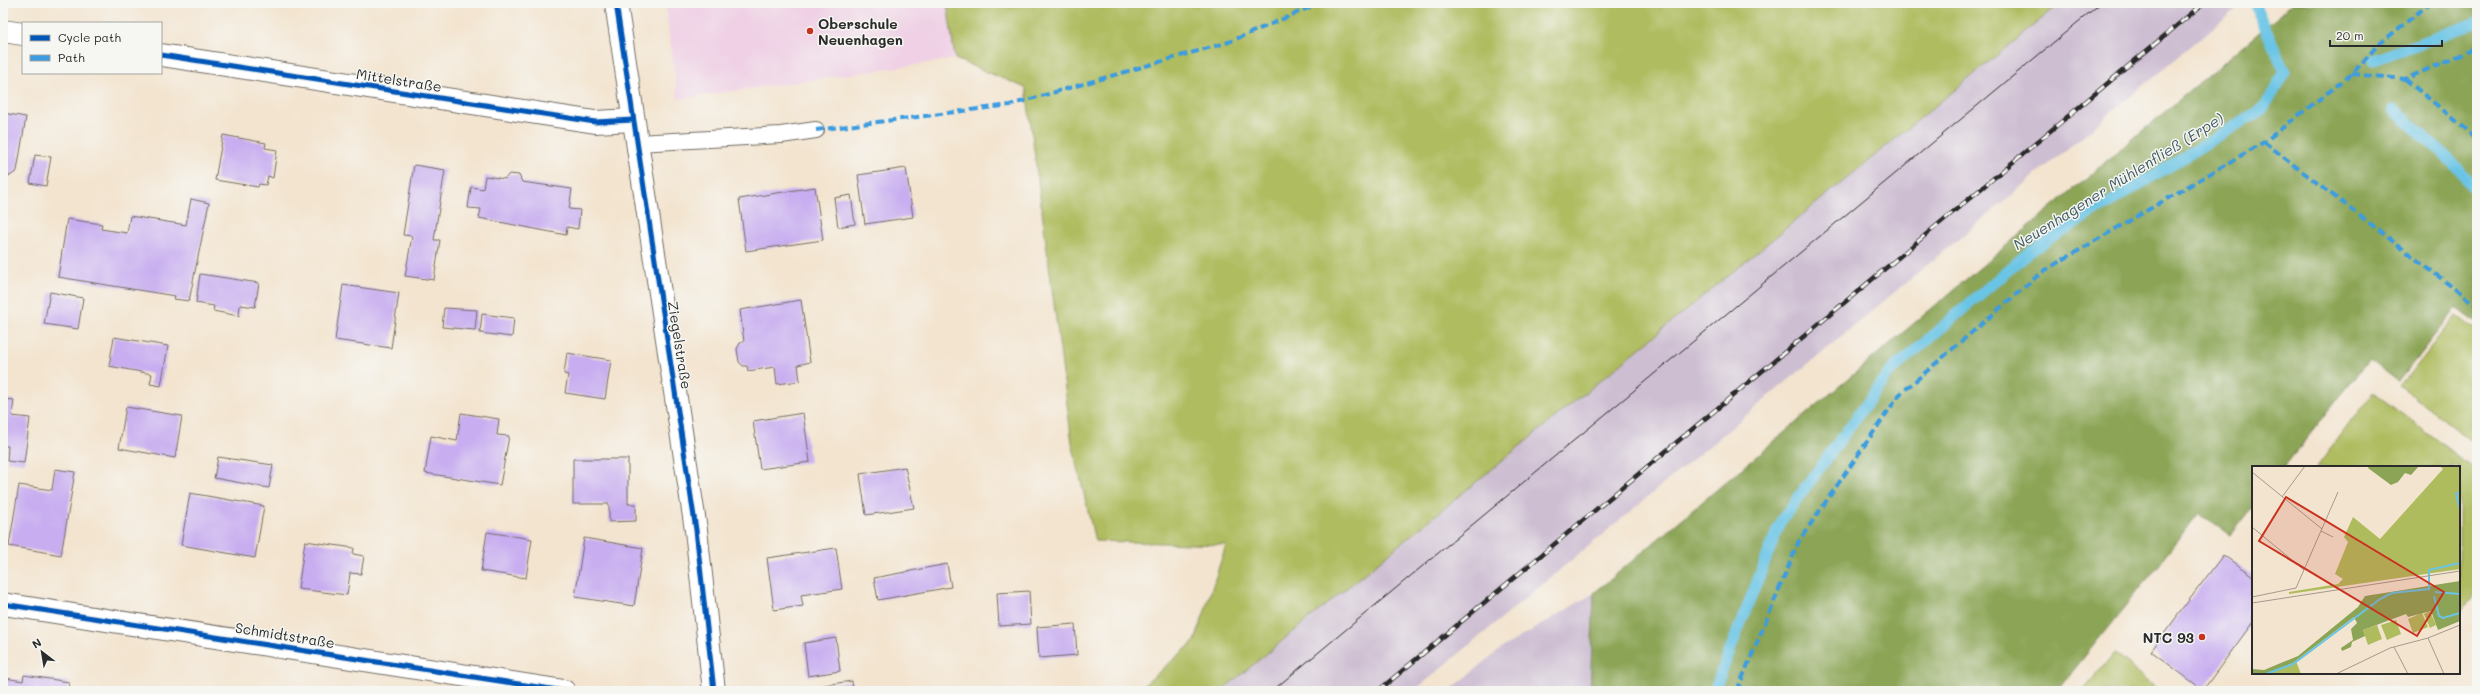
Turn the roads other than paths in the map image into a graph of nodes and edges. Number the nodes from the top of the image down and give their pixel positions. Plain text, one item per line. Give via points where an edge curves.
1 (616, 3) edge
2 (3, 31) edge
3 (22, 34) edge
4 (162, 55) edge
5 (633, 120) junction
6 (816, 130) dead end
7 (637, 143) junction
8 (3, 604) edge
9 (564, 691) edge
10 (714, 691) edge

1 - 5 street, Ziegelstraße
2 - 3 street
4 - 5 street, Mittelstraße via 596,122
5 - 7 street, Ziegelstraße
6 - 7 lane via 781,135
7 - 10 street, Ziegelstraße via 696,530
8 - 9 street, Schmidtstraße

